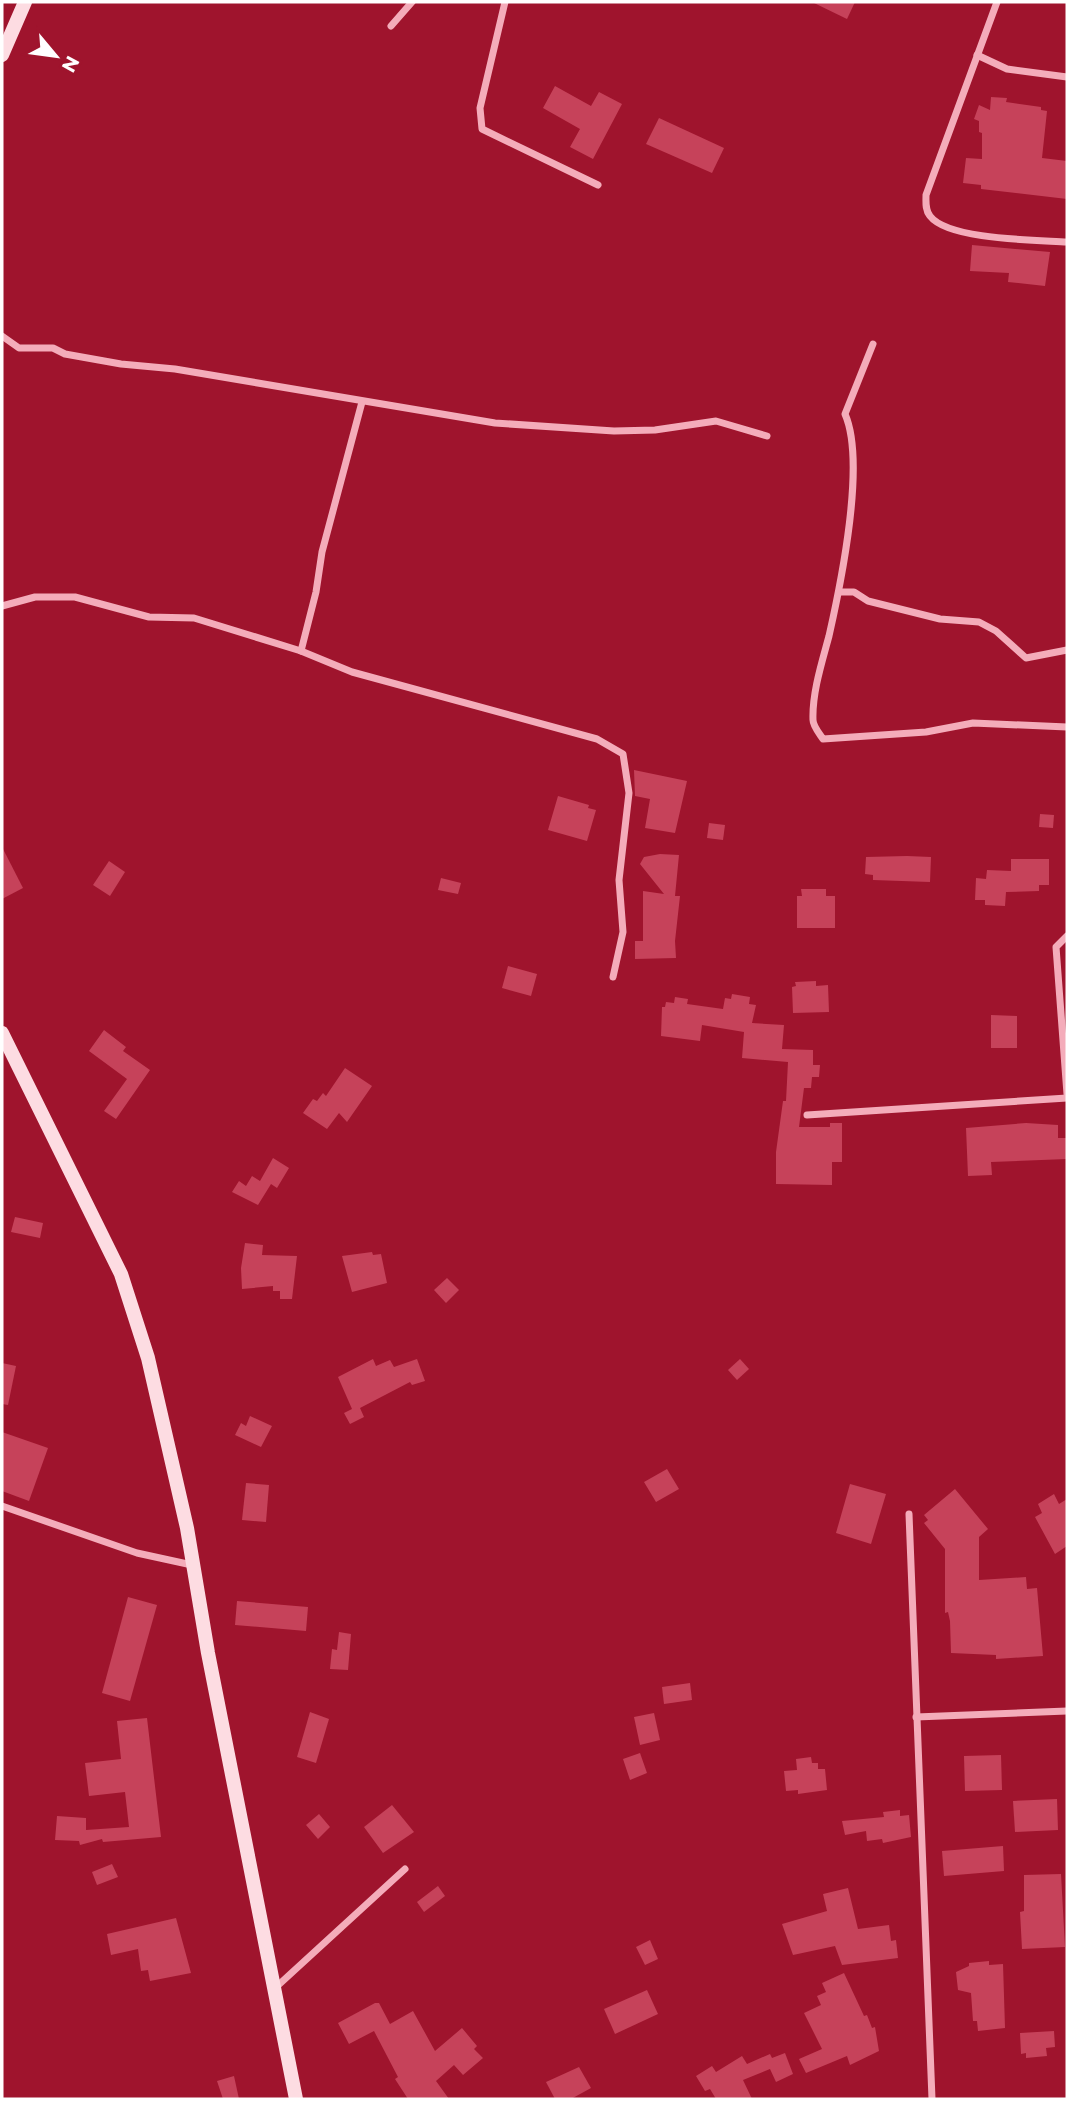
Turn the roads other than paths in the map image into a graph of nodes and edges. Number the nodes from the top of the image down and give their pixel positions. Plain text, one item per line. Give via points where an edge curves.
1 (25, 2) edge
2 (412, 2) edge
3 (505, 2) edge
4 (997, 2) edge
5 (391, 26) dead end
6 (2, 55) edge
7 (977, 55) junction
8 (1067, 77) edge
9 (598, 186) dead end
10 (1067, 242) edge
11 (2, 336) edge
12 (873, 344) dead end
13 (362, 402) junction
14 (767, 436) dead end
15 (839, 592) junction
16 (2, 606) edge
17 (1067, 650) edge
18 (301, 651) junction
19 (1067, 727) edge
20 (1067, 936) edge
21 (613, 977) dead end
22 (2, 1033) edge
23 (1067, 1096) edge
24 (807, 1115) dead end
25 (2, 1506) edge
26 (909, 1514) dead end
27 (192, 1565) junction
28 (1067, 1711) edge
29 (916, 1717) junction
30 (405, 1869) dead end
31 (274, 1989) junction
32 (296, 2099) edge
33 (932, 2099) edge

1 - 6 street
2 - 5 street
3 - 9 street via 480,108 482,128
4 - 7 street
7 - 8 street via 1007,69
7 - 10 street via 926,195 926,211 946,228
11 - 13 street via 19,348 53,348 110,362
12 - 15 street via 845,414 854,461
13 - 14 street via 542,429 655,430 716,421
13 - 18 street
15 - 17 street via 854,592 868,601 940,619 979,622 1026,657
15 - 19 street via 813,723 823,739 926,732 973,723
16 - 18 street via 35,597 75,597 149,617 194,618
18 - 21 street via 352,673 597,739 623,754 629,793 619,880 623,932
20 - 23 street via 1056,947
22 - 27 street via 125,1284 148,1357
23 - 24 street
25 - 27 street via 137,1553
26 - 29 street
27 - 31 street
28 - 29 street
29 - 33 street
30 - 31 street
31 - 32 street

